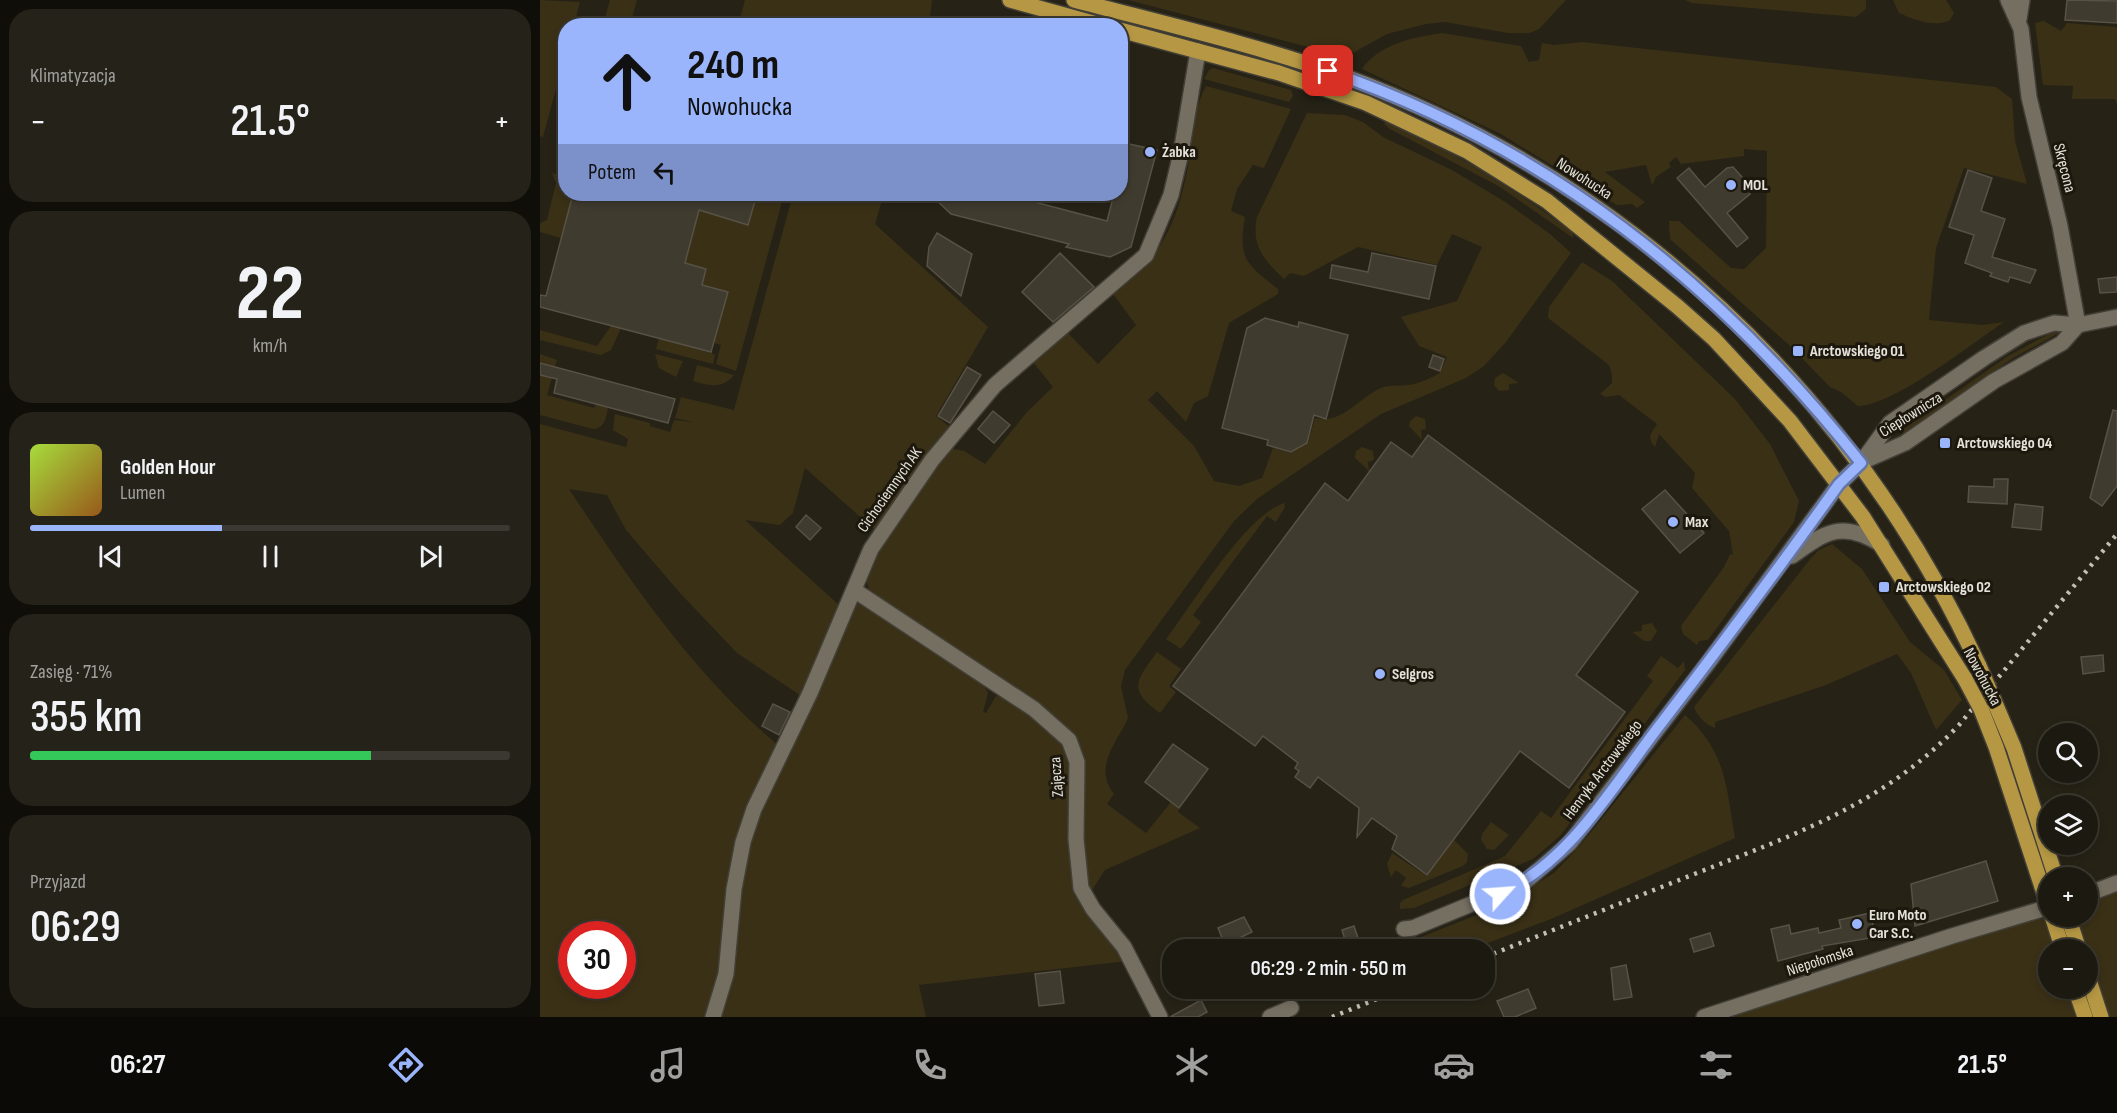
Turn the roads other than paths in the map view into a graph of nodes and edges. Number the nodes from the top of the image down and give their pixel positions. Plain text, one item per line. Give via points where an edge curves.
1 (1010, 0) edge
2 (1074, 0) edge
3 (2008, 0) edge
4 (2022, 0) edge
5 (1075, 18) edge
6 (2020, 24) junction
7 (1128, 32) edge
8 (1198, 51) junction
9 (2117, 317) edge
10 (2078, 325) junction
11 (1861, 463) junction
12 (1839, 484) junction
13 (1882, 545) junction
14 (1778, 567) junction
15 (854, 590) junction
16 (2052, 867) edge
17 (2038, 875) edge
18 (2117, 884) edge
19 (2098, 891) edge
20 (2038, 911) edge
21 (1404, 929) dead end
22 (2079, 999) edge
23 (2095, 999) edge
24 (1292, 1008) dead end
25 (713, 1017) edge
26 (1160, 1017) edge
27 (1270, 1017) edge
28 (1704, 1017) edge
29 (2085, 1017) edge
30 (2101, 1017) edge

1 - 5 main road
2 - 11 main road, Nowohucka via 1347,78 1452,124 1543,173 1636,236 1712,300 1783,370
3 - 6 street, Skręcona
4 - 6 street, Skręcona
6 - 10 street, Skręcona via 2027,85
7 - 8 main road, Nowohucka
8 - 12 main road, Nowohucka via 1366,103 1433,133 1524,184 1714,339 1790,421
8 - 15 street, Cichociemnych AK via 1171,195 1146,255 995,385 926,470 872,549
9 - 10 street, Ciepłownicza
10 - 11 street, Ciepłownicza via 2062,343 1994,381 1905,443
10 - 11 street, Ciepłownicza via 2054,323 2040,327 1984,358 1890,423
11 - 12 street
11 - 16 main road, Nowohucka, bridge via 1950,604 2014,748
12 - 13 main road, Nowohucka
12 - 14 street, Henryka Arctowskiego
13 - 14 street, Henryka Arctowskiego via 1852,531 1829,532
13 - 17 main road, Nowohucka, bridge via 1981,709
14 - 21 street, Henryka Arctowskiego via 1570,843 1525,882
15 - 25 street, Cichociemnych AK via 754,809 743,842 726,974
15 - 26 street, Zajęcza via 1034,709 1069,741 1077,762 1076,839 1081,888 1124,947
18 - 19 street
20 - 28 street, Niepołomska
22 - 29 main road
23 - 30 main road
24 - 27 street

